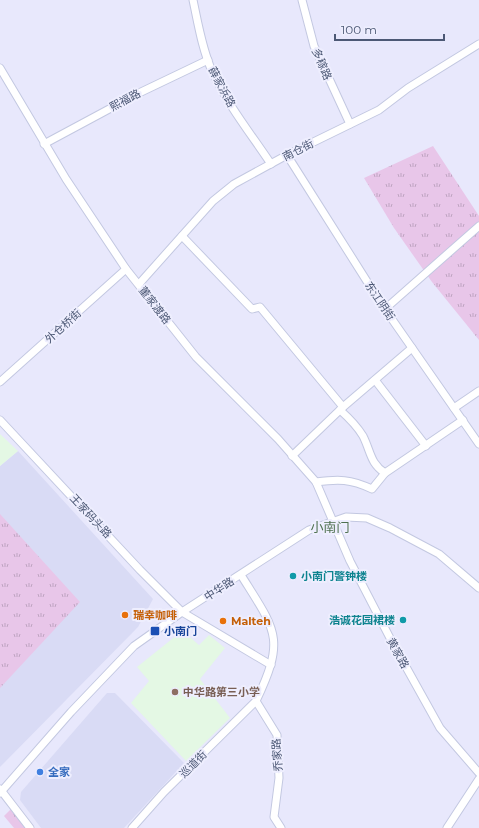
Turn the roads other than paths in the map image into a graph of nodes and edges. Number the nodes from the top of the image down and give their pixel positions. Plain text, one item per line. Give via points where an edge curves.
1 (193, 0) edge
2 (302, 0) edge
3 (479, 44) edge
4 (208, 60) junction
5 (0, 68) edge
6 (350, 124) junction
7 (44, 144) junction
8 (286, 156) junction
9 (271, 164) junction
10 (479, 226) edge
11 (182, 236) junction
12 (126, 269) junction
13 (139, 284) junction
14 (385, 309) junction
15 (412, 348) junction
16 (375, 380) junction
17 (0, 382) edge
18 (479, 391) edge
19 (342, 408) junction
20 (454, 408) junction
21 (0, 420) edge
22 (463, 420) junction
23 (479, 444) edge
24 (426, 446) junction
25 (292, 456) junction
26 (385, 474) junction
27 (316, 482) junction
28 (332, 522) junction
29 (241, 575) junction
30 (479, 588) edge
31 (182, 612) junction
32 (271, 665) junction
33 (256, 701) junction
34 (479, 773) edge
35 (479, 779) edge
36 (0, 791) edge
37 (30, 828) edge
38 (132, 828) edge
39 (281, 828) edge
40 (447, 828) edge

1 - 4 street, 薛家浜路
2 - 6 street, 多稼路 via 314,46
3 - 6 street, 南仓街 via 408,88 379,110
4 - 7 street, 熙福路 via 139,93
4 - 9 street, 薛家浜路 via 211,71 233,108
5 - 7 street, 董家渡路
6 - 8 street, 南仓街
7 - 12 street, 董家渡路
8 - 9 street, 南仓街
8 - 14 street, 东江阴街
9 - 11 street, 南仓街 via 234,184 214,201
10 - 14 street
11 - 13 street, 南仓街
11 - 19 street via 252,309 260,307
12 - 13 street, 董家渡路
12 - 17 street, 外仓桥街
13 - 25 street, 董家渡路 via 196,357
14 - 15 street, 东江阴街
15 - 16 street
15 - 20 street, 东江阴街
16 - 19 street
16 - 24 street
18 - 20 street
19 - 25 street
19 - 26 street via 363,437 376,467
20 - 22 street, 东江阴街
21 - 31 street, 王家码头路
22 - 23 street, 东江阴街
22 - 24 street
24 - 26 street
25 - 27 street, 董家渡路
26 - 27 street via 372,489 340,479
27 - 28 street, 董家渡路
28 - 29 street, 中华路 via 309,530
28 - 30 street, 中华路 via 346,517 367,518 390,528 439,554
28 - 34 street, 黄家路 via 365,593 440,728
29 - 31 street, 中华路
29 - 32 street via 273,630 274,652
31 - 32 street
31 - 36 street, 中华路 via 151,632 129,651
32 - 33 street
33 - 38 street, 巡道街 via 164,792
33 - 39 street, 乔家路 via 277,735 279,778 274,817
35 - 40 street
36 - 37 street

